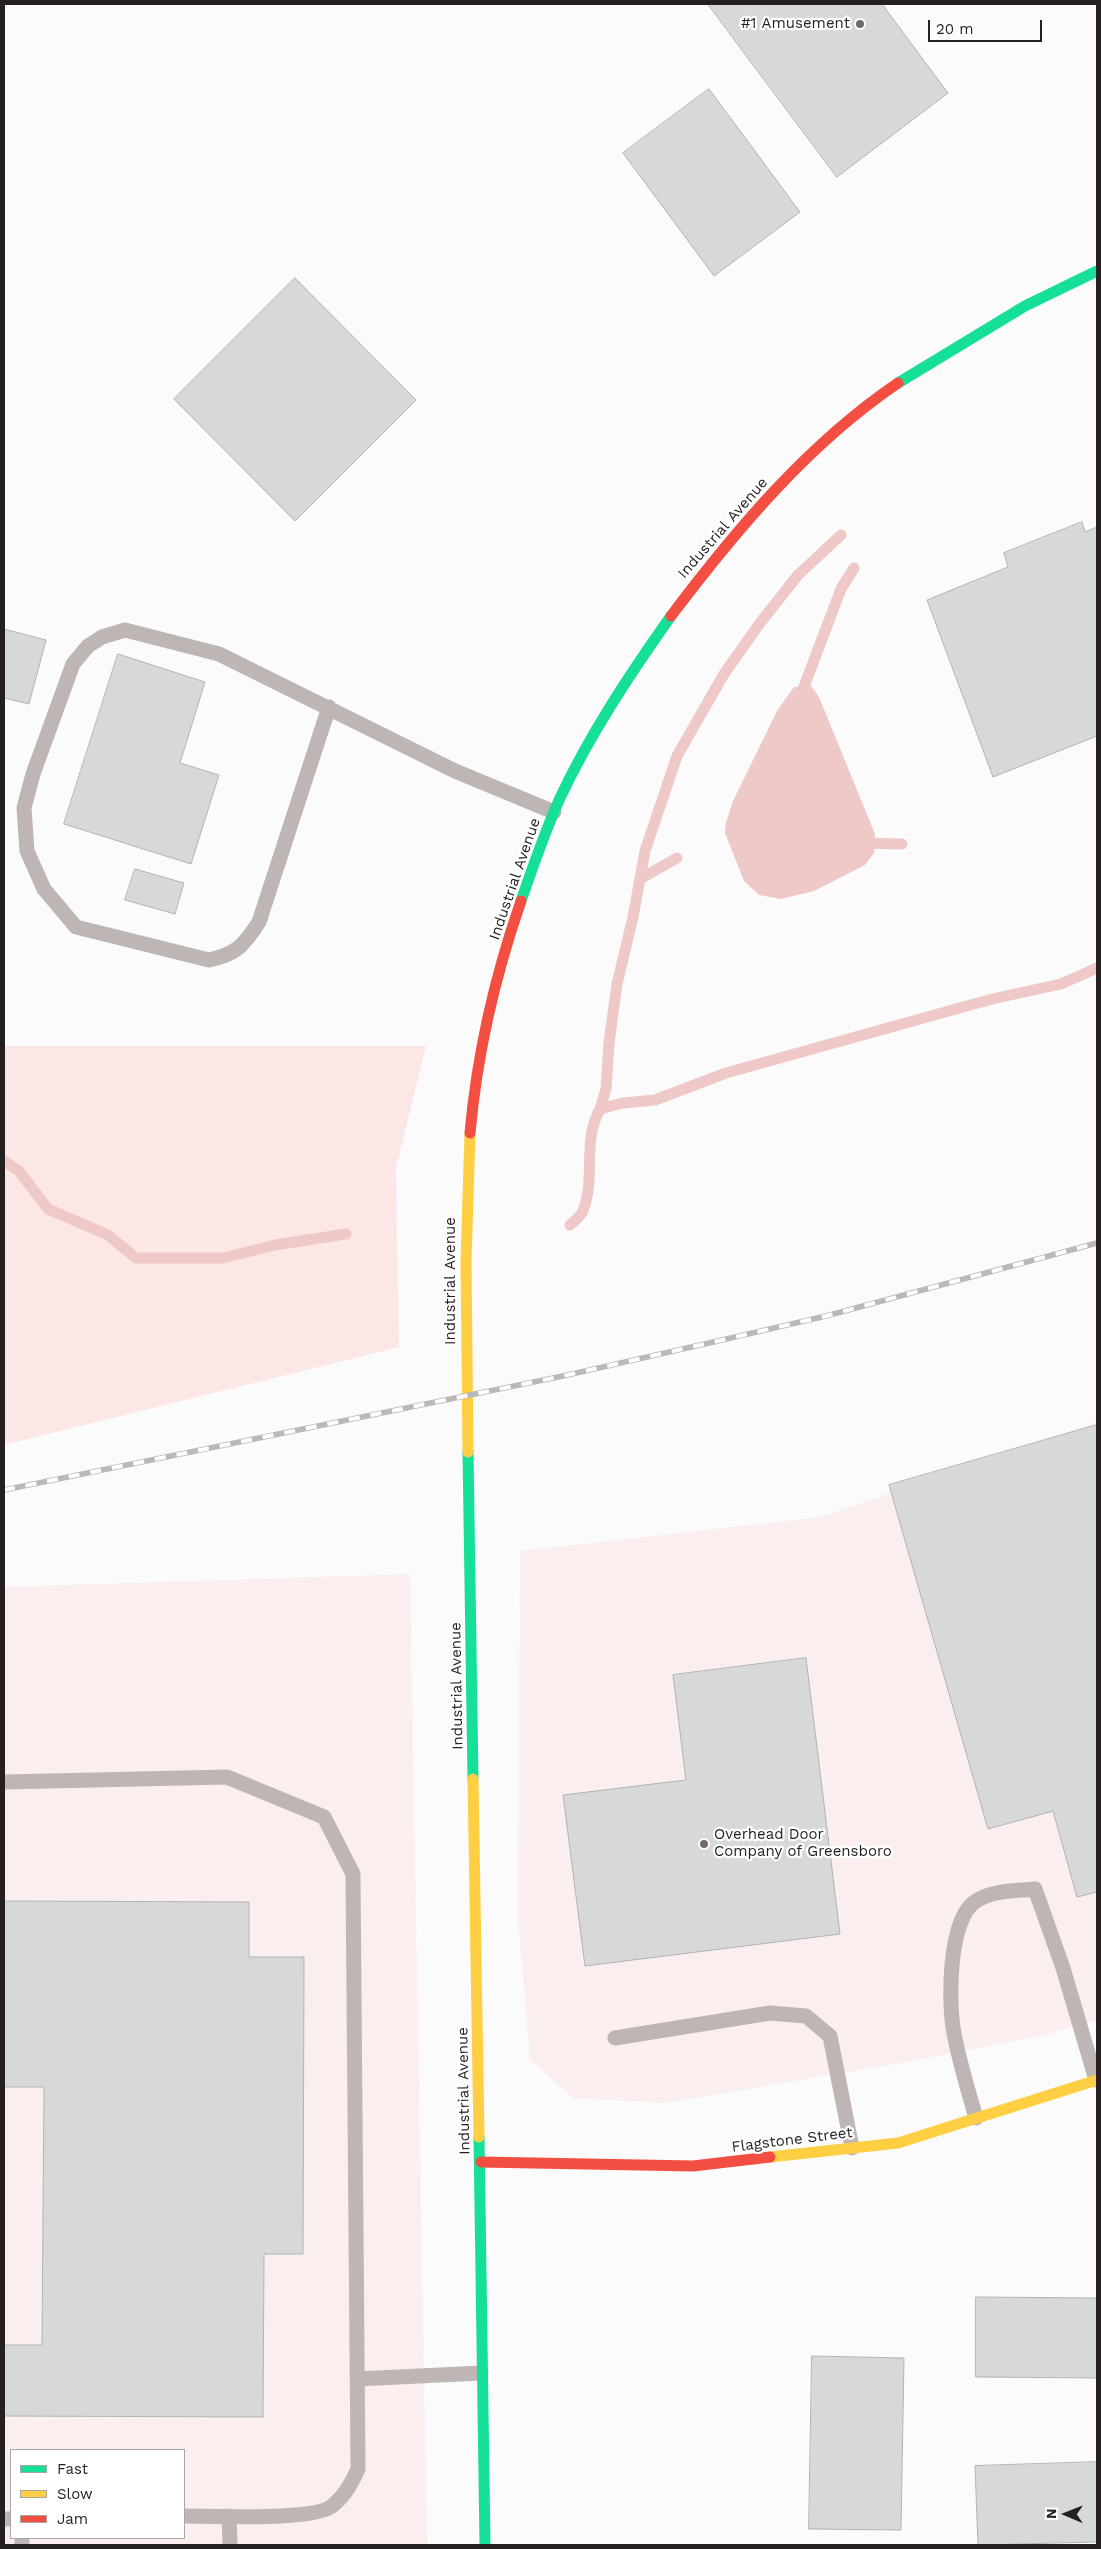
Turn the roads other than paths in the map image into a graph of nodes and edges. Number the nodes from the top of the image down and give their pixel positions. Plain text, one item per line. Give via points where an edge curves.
1 (1097, 271) edge
2 (329, 708) junction
3 (554, 812) junction
4 (4, 1782) edge
5 (616, 2038) dead end
6 (1096, 2080) edge
7 (976, 2118) junction
8 (852, 2148) junction
9 (481, 2162) junction
10 (481, 2373) junction
11 (357, 2379) junction
12 (185, 2516) edge
13 (228, 2516) junction
14 (230, 2545) edge
15 (485, 2545) edge

1 - 3 main road, Industrial Avenue via 1000,319 882,394 800,466 732,538 686,594 597,729
2 - 2 lane via 219,654 125,630 102,637 88,646 74,664 32,774 24,808 27,851 44,890 76,927 209,960 226,956 245,944 259,922
2 - 3 lane via 455,771
3 - 9 main road, Industrial Avenue via 518,910 495,989 478,1067 469,1154 467,1386
4 - 11 lane via 227,1777 324,1817 353,1874
5 - 8 lane via 770,2013 806,2016 830,2036
6 - 7 main road, Flagstone Street
6 - 7 lane via 1063,1968 1035,1889 998,1892 974,1902 962,1920 955,1941 953,2031
7 - 8 main road, Flagstone Street via 898,2143
8 - 9 main road, Flagstone Street via 693,2166
9 - 10 main road, Industrial Avenue
10 - 11 lane
10 - 15 main road, Industrial Avenue
11 - 13 lane via 358,2469 350,2486 331,2508 311,2514
12 - 13 lane
13 - 14 lane

